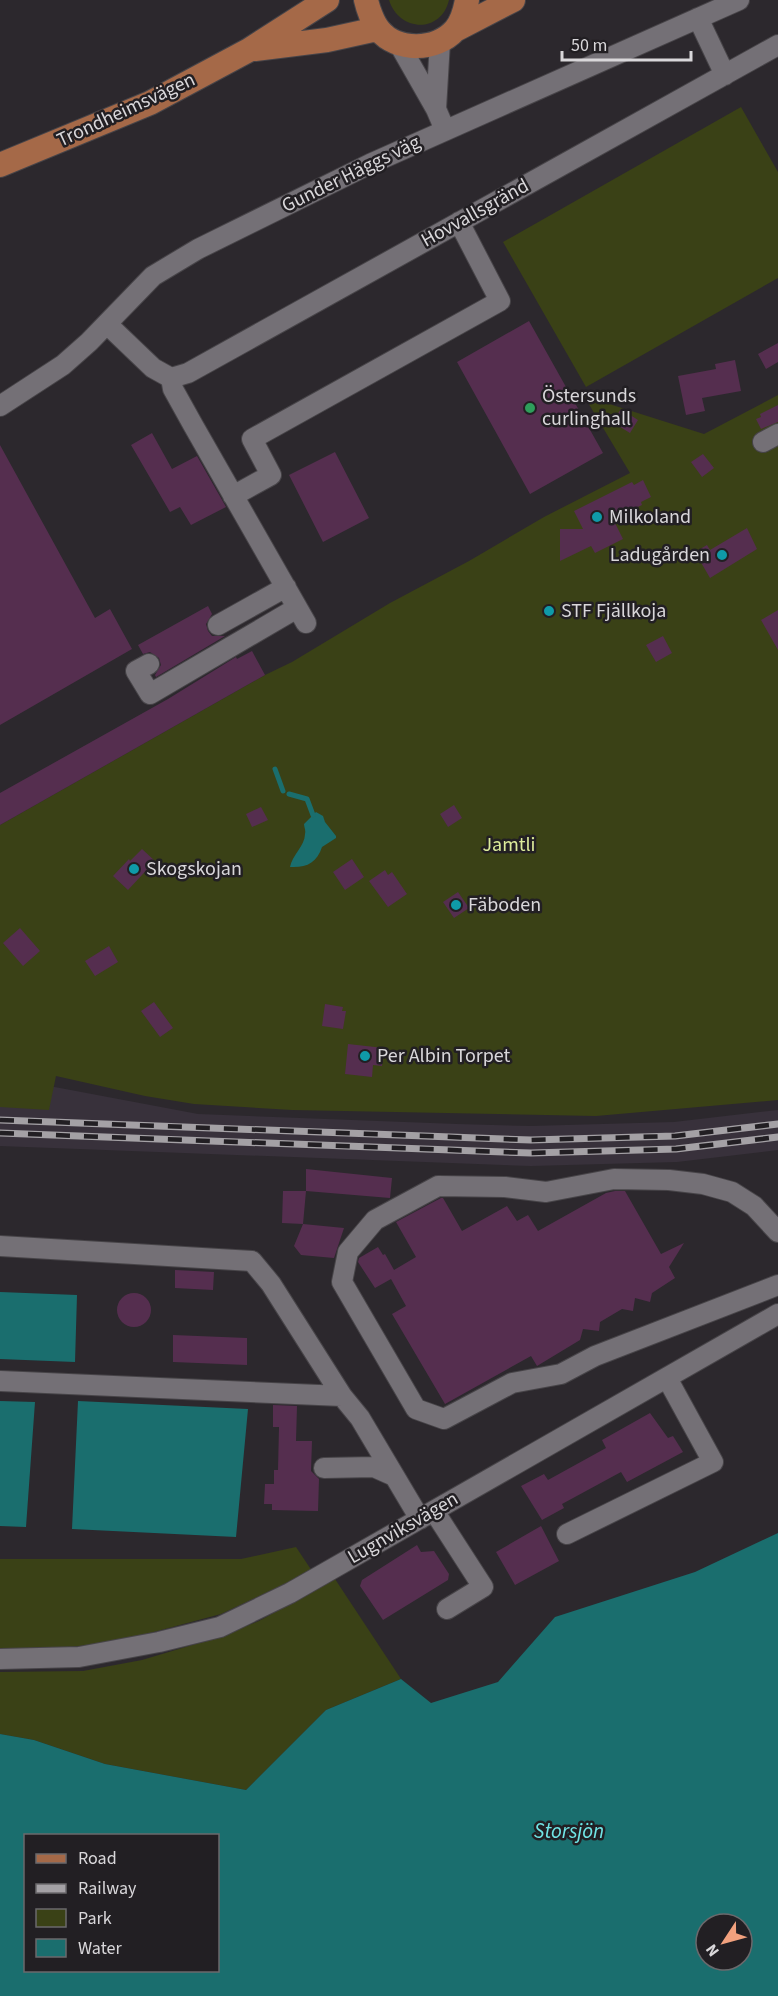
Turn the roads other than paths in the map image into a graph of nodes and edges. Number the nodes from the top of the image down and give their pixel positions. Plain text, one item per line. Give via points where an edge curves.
1 (327, 0) edge
2 (366, 0) edge
3 (467, 0) edge
4 (513, 0) edge
5 (739, 0) edge
6 (698, 18) junction
7 (377, 29) junction
8 (447, 36) junction
9 (399, 44) junction
10 (778, 45) edge
11 (249, 50) junction
12 (724, 75) junction
13 (436, 109) junction
14 (445, 130) junction
15 (0, 165) edge
16 (459, 222) junction
17 (106, 324) junction
18 (171, 378) junction
19 (1, 404) edge
20 (233, 496) junction
21 (286, 587) junction
22 (218, 625) dead end
23 (148, 664) dead end
24 (778, 1232) edge
25 (0, 1246) edge
26 (778, 1285) edge
27 (778, 1314) edge
28 (667, 1378) junction
29 (0, 1381) edge
30 (342, 1396) junction
31 (324, 1467) dead end
32 (392, 1475) junction
33 (427, 1515) junction
34 (567, 1534) dead end
35 (447, 1608) dead end
36 (0, 1659) edge

1 - 11 main road, Trondheimsvägen
2 - 7 main road
3 - 8 main road via 465,13
4 - 8 main road
5 - 6 street, Gunder Häggs väg
6 - 12 street
6 - 14 street, Gunder Häggs väg
7 - 9 main road
7 - 11 main road, Trondheimsvägen
8 - 9 main road via 420,47
8 - 13 street
9 - 13 street
10 - 12 street, Hovvallsgränd
11 - 15 main road, Trondheimsvägen via 150,104
12 - 16 street, Hovvallsgränd
13 - 14 street
14 - 17 street, Gunder Häggs väg via 198,249 153,276
16 - 18 street, Hovvallsgränd via 188,373
16 - 20 street via 500,301 252,439 271,475
17 - 18 street via 153,368
17 - 19 street, Gunder Häggs väg via 63,365
18 - 20 street via 173,389
20 - 21 street
21 - 22 street
21 - 23 street via 302,615 150,694 136,671
24 - 26 street via 754,1206 732,1192 703,1184 614,1179 546,1192 438,1186 375,1220 348,1252 342,1282 416,1409 444,1419 512,1383 561,1374 595,1356
25 - 30 street via 252,1261 271,1284
27 - 28 street, Lugnviksvägen
28 - 33 street, Lugnviksvägen
28 - 34 street via 713,1462
29 - 30 street
30 - 32 street via 360,1418
31 - 32 street via 374,1467
32 - 33 street
33 - 35 street via 483,1587
33 - 36 street, Lugnviksvägen via 290,1593 220,1627 79,1657

